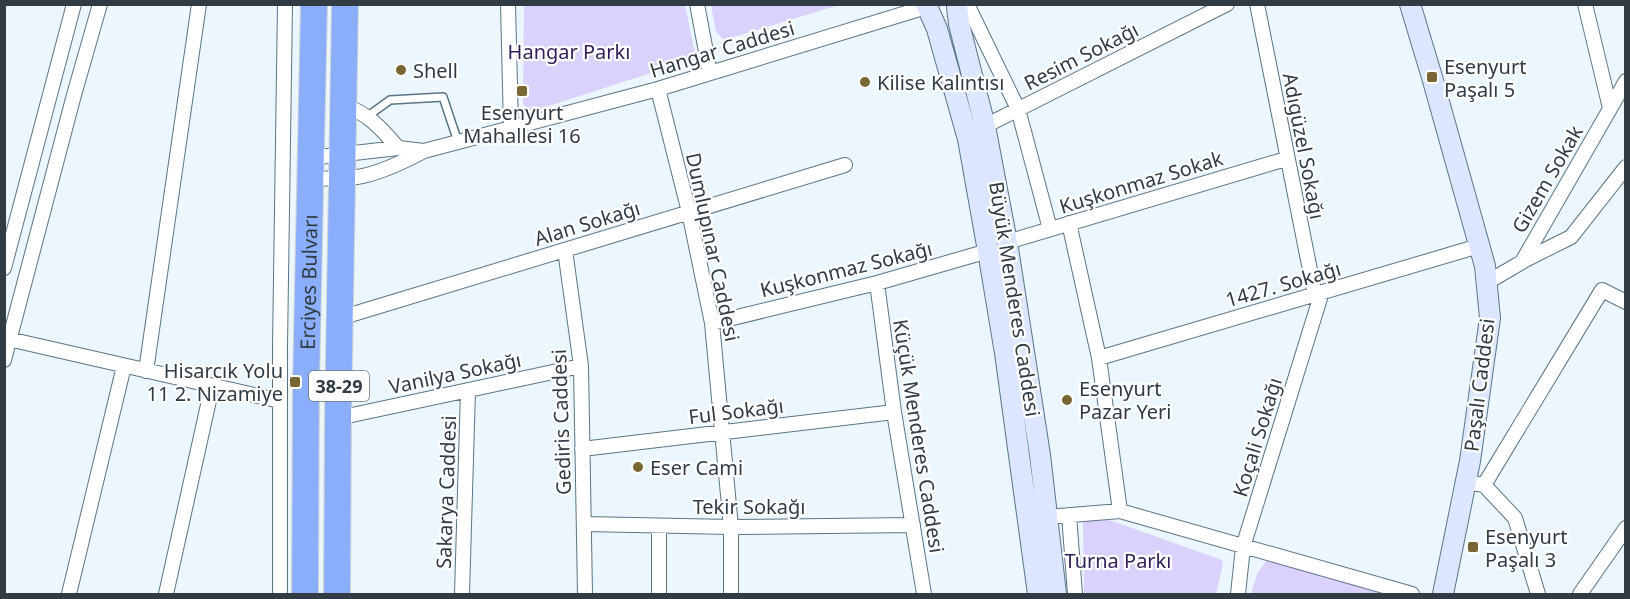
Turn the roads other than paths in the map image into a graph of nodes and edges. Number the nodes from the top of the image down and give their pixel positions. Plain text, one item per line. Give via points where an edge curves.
1 (74, 4) edge
2 (100, 4) edge
3 (198, 4) edge
4 (285, 4) edge
5 (314, 4) edge
6 (345, 4) edge
7 (508, 4) edge
8 (697, 4) edge
9 (1227, 4) edge
10 (1257, 4) edge
11 (1410, 4) edge
12 (1584, 4) edge
13 (960, 5) edge
14 (927, 7) edge
15 (710, 73) junction
16 (1626, 81) edge
17 (658, 89) junction
18 (343, 105) junction
19 (1610, 108) junction
20 (1018, 109) junction
21 (368, 116) junction
22 (985, 126) junction
23 (510, 128) junction
24 (458, 142) junction
25 (398, 148) junction
26 (424, 151) junction
27 (1286, 159) junction
28 (845, 165) dead end
29 (343, 166) junction
30 (1626, 167) edge
31 (310, 168) junction
32 (689, 212) junction
33 (1069, 223) junction
34 (1050, 229) junction
35 (1008, 242) junction
36 (1479, 246) junction
37 (565, 250) junction
38 (988, 251) junction
39 (1522, 262) junction
40 (4, 268) edge
41 (877, 283) junction
42 (1486, 283) junction
43 (1319, 294) junction
44 (1626, 302) edge
45 (340, 318) junction
46 (712, 323) junction
47 (7, 338) edge
48 (1099, 358) junction
49 (4, 360) edge
50 (124, 366) junction
51 (581, 366) junction
52 (146, 371) junction
53 (212, 387) junction
54 (468, 390) junction
55 (280, 401) junction
56 (894, 412) junction
57 (338, 418) junction
58 (723, 433) junction
59 (582, 449) junction
60 (1475, 484) junction
61 (1120, 511) junction
62 (1069, 515) junction
63 (1047, 517) junction
64 (584, 524) junction
65 (913, 525) junction
66 (660, 526) junction
67 (731, 527) junction
68 (1626, 528) edge
69 (1243, 547) junction
70 (69, 594) edge
71 (166, 594) edge
72 (280, 594) edge
73 (305, 594) edge
74 (337, 594) edge
75 (462, 594) edge
76 (585, 594) edge
77 (659, 594) edge
78 (731, 594) edge
79 (924, 594) edge
80 (1038, 594) edge
81 (1056, 594) edge
82 (1075, 594) edge
83 (1238, 594) edge
84 (1412, 594) edge
85 (1443, 594) edge
86 (1538, 594) edge
87 (1580, 594) edge

1 - 40 street
2 - 47 street
3 - 52 street
4 - 55 street
5 - 31 highway, Erciyes Bulvarı / 38-29
6 - 18 highway, Erciyes Bulvarı / 38-29
7 - 23 street
8 - 15 street
9 - 20 street, Resim Sokağı
10 - 27 street, Adıgüzel Sokağı
11 - 36 street, Paşalı Caddesi
12 - 19 street
13 - 14 street via 946,17 936,17
13 - 20 street
13 - 22 street, Büyük Menderes Caddesi via 959,24
14 - 15 street, Hangar Caddesi
14 - 38 street, Büyük Menderes Caddesi via 937,29 968,139
15 - 17 street, Hangar Caddesi
16 - 19 street, Gizem Sokak
17 - 23 street, Hangar Caddesi
17 - 32 street, Dumlupınar Caddesi
18 - 21 street
18 - 29 highway, Erciyes Bulvarı / 38-29
19 - 39 street, Gizem Sokak
20 - 22 street, Resim Sokağı
20 - 34 street
21 - 24 lane via 390,100 443,97
21 - 25 street
22 - 35 street, Büyük Menderes Caddesi
23 - 24 street, Hangar Caddesi
24 - 26 street, Hangar Caddesi
25 - 26 street, Hangar Caddesi
25 - 29 street, Hangar Caddesi
26 - 29 street, Hangar Caddesi via 364,176
27 - 33 street, Kuşkonmaz Sokak
27 - 43 street, Adıgüzel Sokağı
28 - 32 street, Alan Sokağı
29 - 31 street, Hangar Caddesi
29 - 31 street, Hangar Caddesi
29 - 45 highway, Erciyes Bulvarı / 38-29
30 - 39 street via 1571,237
31 - 73 highway, Erciyes Bulvarı / 38-29
32 - 37 street, Alan Sokağı
32 - 46 street, Dumlupınar Caddesi
33 - 34 street, Kuşkonmaz Sokak
33 - 48 street
34 - 35 street, Kuşkonmaz Sokak
35 - 63 street, Büyük Menderes Caddesi
36 - 42 street, Paşalı Caddesi
36 - 43 street, 1427. Sokağı
37 - 45 street, Alan Sokağı
37 - 51 street, Gediris Caddesi
38 - 41 street, Kuşkonmaz Sokağı
38 - 80 street, Büyük Menderes Caddesi
39 - 42 street, Gizem Sokak
41 - 46 street, Kuşkonmaz Sokağı
41 - 56 street, Küçük Menderes Caddesi
42 - 60 street, Paşalı Caddesi via 1490,318 1472,449
43 - 48 street, 1427. Sokağı
43 - 69 street, Koçali Sokağı
44 - 60 street via 1602,290
45 - 57 highway, Erciyes Bulvarı / 38-29
46 - 58 street, Dumlupınar Caddesi
47 - 49 street
47 - 50 street
48 - 61 street
50 - 52 street
50 - 70 street
51 - 54 street, Vanilya Sokağı
51 - 59 street, Gediris Caddesi
52 - 53 street
53 - 55 street
53 - 71 street
54 - 57 street, Vanilya Sokağı
54 - 75 street, Sakarya Caddesi
55 - 72 street
56 - 58 street, Ful Sokağı
56 - 65 street, Küçük Menderes Caddesi
57 - 74 highway, Erciyes Bulvarı / 38-29
58 - 59 street, Ful Sokağı
58 - 67 street, Dumlupınar Caddesi
59 - 64 street, Gediris Caddesi
60 - 85 street, Paşalı Caddesi
60 - 86 street via 1515,518
61 - 62 street
61 - 69 street
62 - 63 street
62 - 82 street
63 - 81 street, Büyük Menderes Caddesi
64 - 66 street, Tekir Sokağı
64 - 76 street, Gediris Caddesi
65 - 67 street, Tekir Sokağı
65 - 79 street, Küçük Menderes Caddesi
66 - 67 street, Tekir Sokağı
66 - 77 street
67 - 78 street, Dumlupınar Caddesi
68 - 87 street
69 - 83 street, Koçali Sokağı
69 - 84 street

